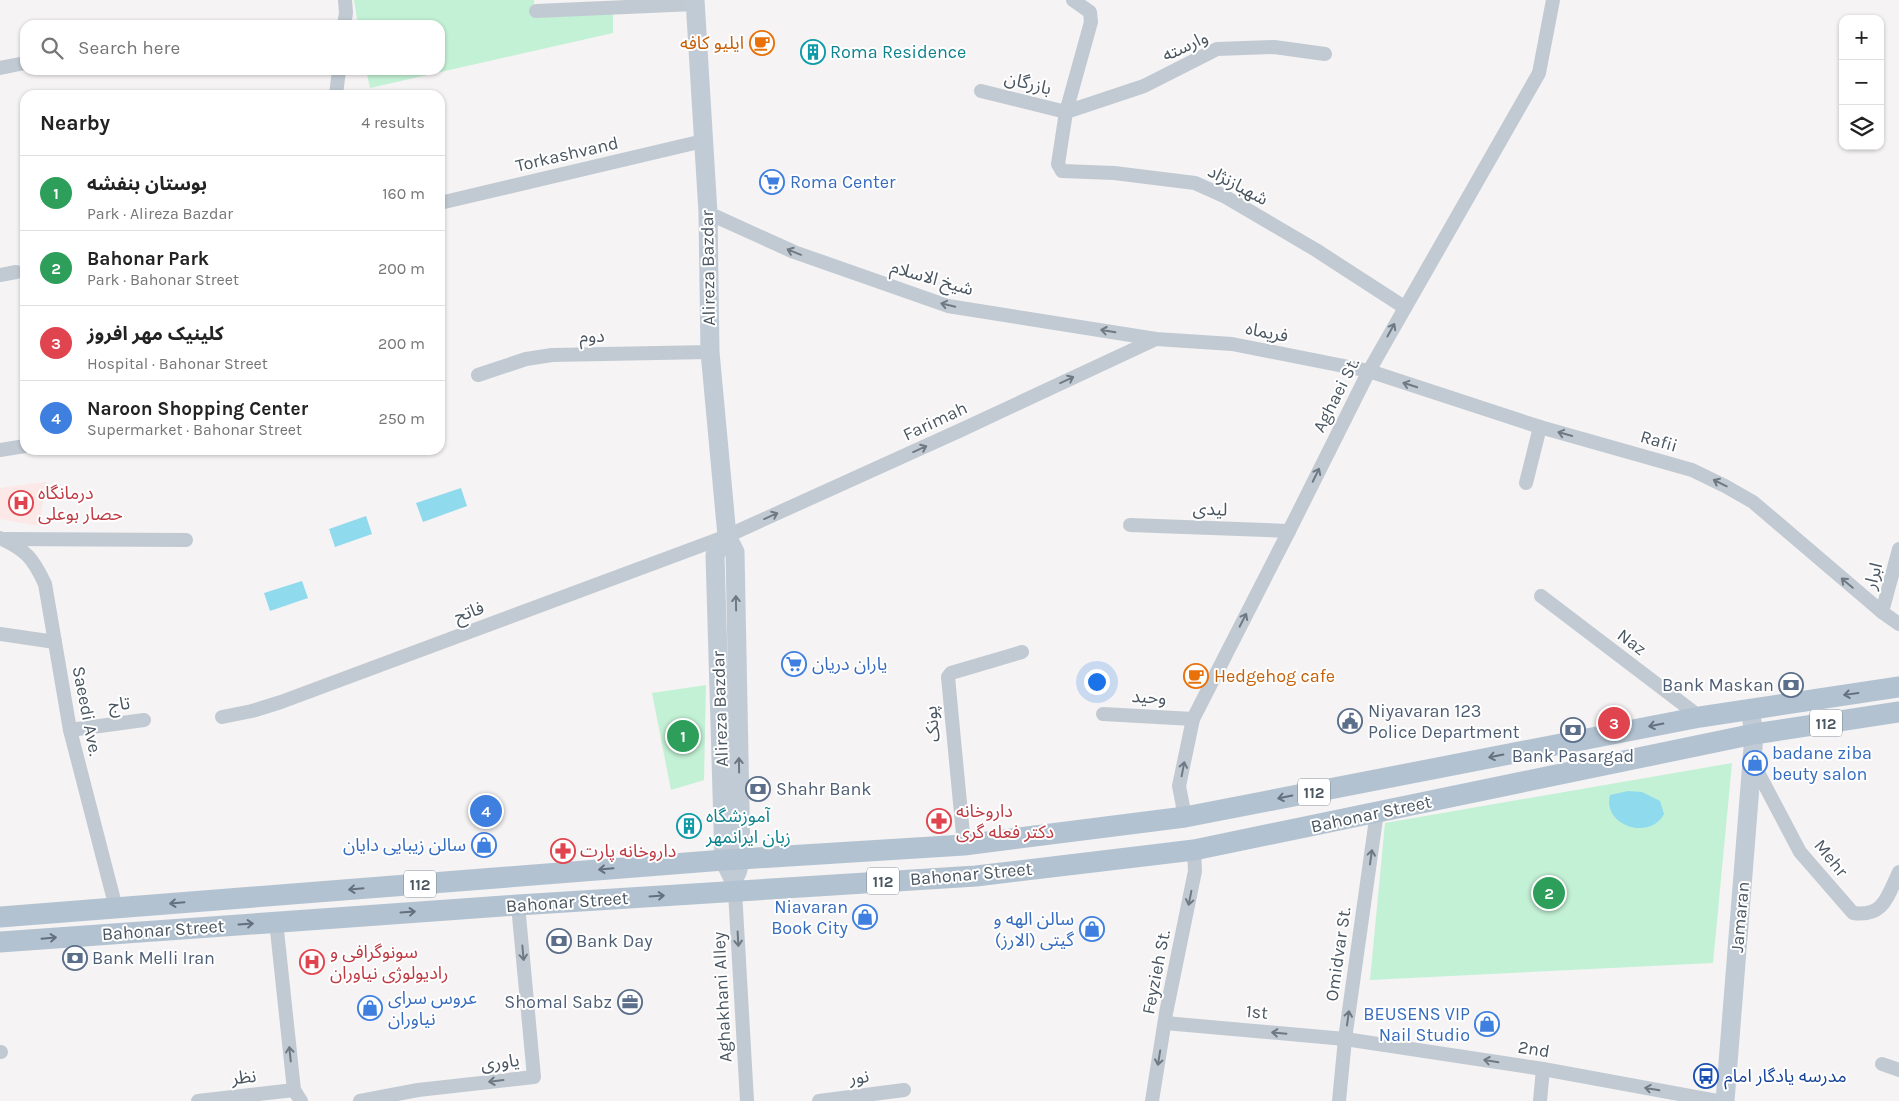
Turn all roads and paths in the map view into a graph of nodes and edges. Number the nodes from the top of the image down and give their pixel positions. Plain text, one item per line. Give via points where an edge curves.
1 (345, 0) edge
2 (1074, 0) edge
3 (1553, 0) edge
4 (695, 2) edge
5 (536, 11) dead end
6 (345, 20) edge
7 (1325, 54) dead end
8 (20, 64) edge
9 (0, 68) edge
10 (338, 75) edge
11 (337, 90) edge
12 (981, 91) dead end
13 (1066, 112) junction
14 (703, 141) junction
15 (445, 202) edge
16 (708, 213) junction
17 (16, 272) dead end
18 (0, 275) edge
19 (1404, 307) junction
20 (1156, 338) junction
21 (710, 352) junction
22 (1369, 371) junction
23 (478, 375) dead end
24 (1540, 427) junction
25 (20, 447) edge
26 (0, 450) edge
27 (1526, 483) dead end
28 (1130, 525) dead end
29 (1289, 532) junction
30 (727, 536) junction
31 (1, 538) edge
32 (186, 540) dead end
33 (1899, 550) edge
34 (1541, 596) dead end
35 (1882, 612) junction
36 (1899, 624) edge
37 (0, 634) edge
38 (55, 642) junction
39 (1022, 652) dead end
40 (1899, 687) edge
41 (1750, 709) junction
42 (1899, 712) edge
43 (1103, 714) dead end
44 (1700, 717) junction
45 (222, 718) dead end
46 (1193, 719) junction
47 (144, 720) dead end
48 (70, 730) junction
49 (1754, 734) junction
50 (1752, 761) junction
51 (1377, 812) junction
52 (1185, 817) junction
53 (964, 845) junction
54 (1194, 850) junction
55 (732, 860) junction
56 (1899, 872) edge
57 (735, 887) junction
58 (518, 905) junction
59 (116, 908) junction
60 (0, 916) edge
61 (276, 921) junction
62 (0, 942) edge
63 (1165, 1023) junction
64 (1345, 1039) junction
65 (1882, 1064) dead end
66 (1543, 1069) junction
67 (1899, 1070) edge
68 (904, 1090) dead end
69 (298, 1095) edge
70 (198, 1101) edge
71 (360, 1101) edge
72 (747, 1101) edge
73 (820, 1101) edge
74 (1152, 1101) edge
75 (1339, 1101) edge
76 (1540, 1101) edge
77 (1717, 1101) edge
78 (1725, 1101) edge

1 - 6 street
2 - 13 street via 1090,12 1091,22
3 - 19 street, Aghaei St. via 1539,73
4 - 5 street
4 - 14 main road, Alireza Bazdar
7 - 13 street, وارسته via 1274,47 1217,49 1144,86
8 - 9 street
10 - 11 street
12 - 13 street, بازرگان
13 - 19 street, شهبازنژاد via 1058,164 1062,171 1195,182 1308,246
14 - 15 street, Torkashvand
14 - 16 main road, Alireza Bazdar
20 -> 16 street, شیخ الاسلام via 948,306 794,252
16 - 21 main road, Alireza Bazdar
17 - 18 street
22 -> 19 street, Aghaei St.
20 - 22 street, فریماه via 1232,344
30 -> 20 street, Farimah
21 - 23 street, دوم via 552,355 526,358
21 - 30 main road, Alireza Bazdar
24 -> 22 street, Rafii
29 -> 22 street, Aghaei St.
24 - 27 street
35 -> 24 street, Rafii via 1753,502 1726,486 1692,470
25 - 26 street
28 - 29 street, لیدی
46 -> 29 street, Aghaei St.
30 - 45 street, فاتح via 281,702
30 - 55 main road, Alireza Bazdar via 735,552
31 - 32 street
31 - 38 street, Saeedi Ave. via 23,550 36,564 45,584
33 - 35 street, ابرار
34 - 44 street, Naz
35 - 36 street, Rafii
37 - 38 street
38 - 48 street, Saeedi Ave.
39 - 53 street, پونک via 951,673 948,677
40 -> 41 main road, Bahonar Street / 112
41 - 44 main road, Bahonar Street / 112
41 - 49 main road, Jamaran
42 - 49 main road, Bahonar Street / 112
43 - 46 street, وحید
44 -> 52 main road, Bahonar Street / 112
52 -> 46 street, Aghaei St. via 1179,786
47 - 48 street, تاج
48 - 59 street, Saeedi Ave.
49 - 50 main road, Jamaran
49 - 51 main road, Bahonar Street / 112
50 - 56 street, Mehr via 1800,852 1852,913 1866,915 1877,911
50 - 78 main road, Jamaran
51 - 54 main road, Bahonar Street / 112
64 -> 51 street, Omidvar St.
52 - 53 main road, Bahonar Street / 112
52 - 54 main road
53 - 55 main road, Bahonar Street / 112
54 - 57 main road, Bahonar Street / 112 via 976,876
54 -> 63 street, Feyzieh St. via 1195,870
55 - 57 main road, Alireza Bazdar
55 -> 59 main road, Bahonar Street / 112
58 -> 57 main road, Bahonar Street / 112
57 -> 72 street, Aghakhani Alley
61 -> 58 main road, Bahonar Street / 112
58 -> 71 street, یاوری via 534,1077 418,1090
59 - 60 main road, Bahonar Street / 112
62 -> 61 main road, Bahonar Street / 112
69 -> 61 street
64 -> 63 street, 1st
63 -> 74 street, Feyzieh St.
66 -> 64 street, 2nd
64 - 75 street, Omidvar St.
65 - 67 street
66 - 76 street
77 -> 66 street, 2nd
68 - 73 street, نور
69 - 70 street, نظر

